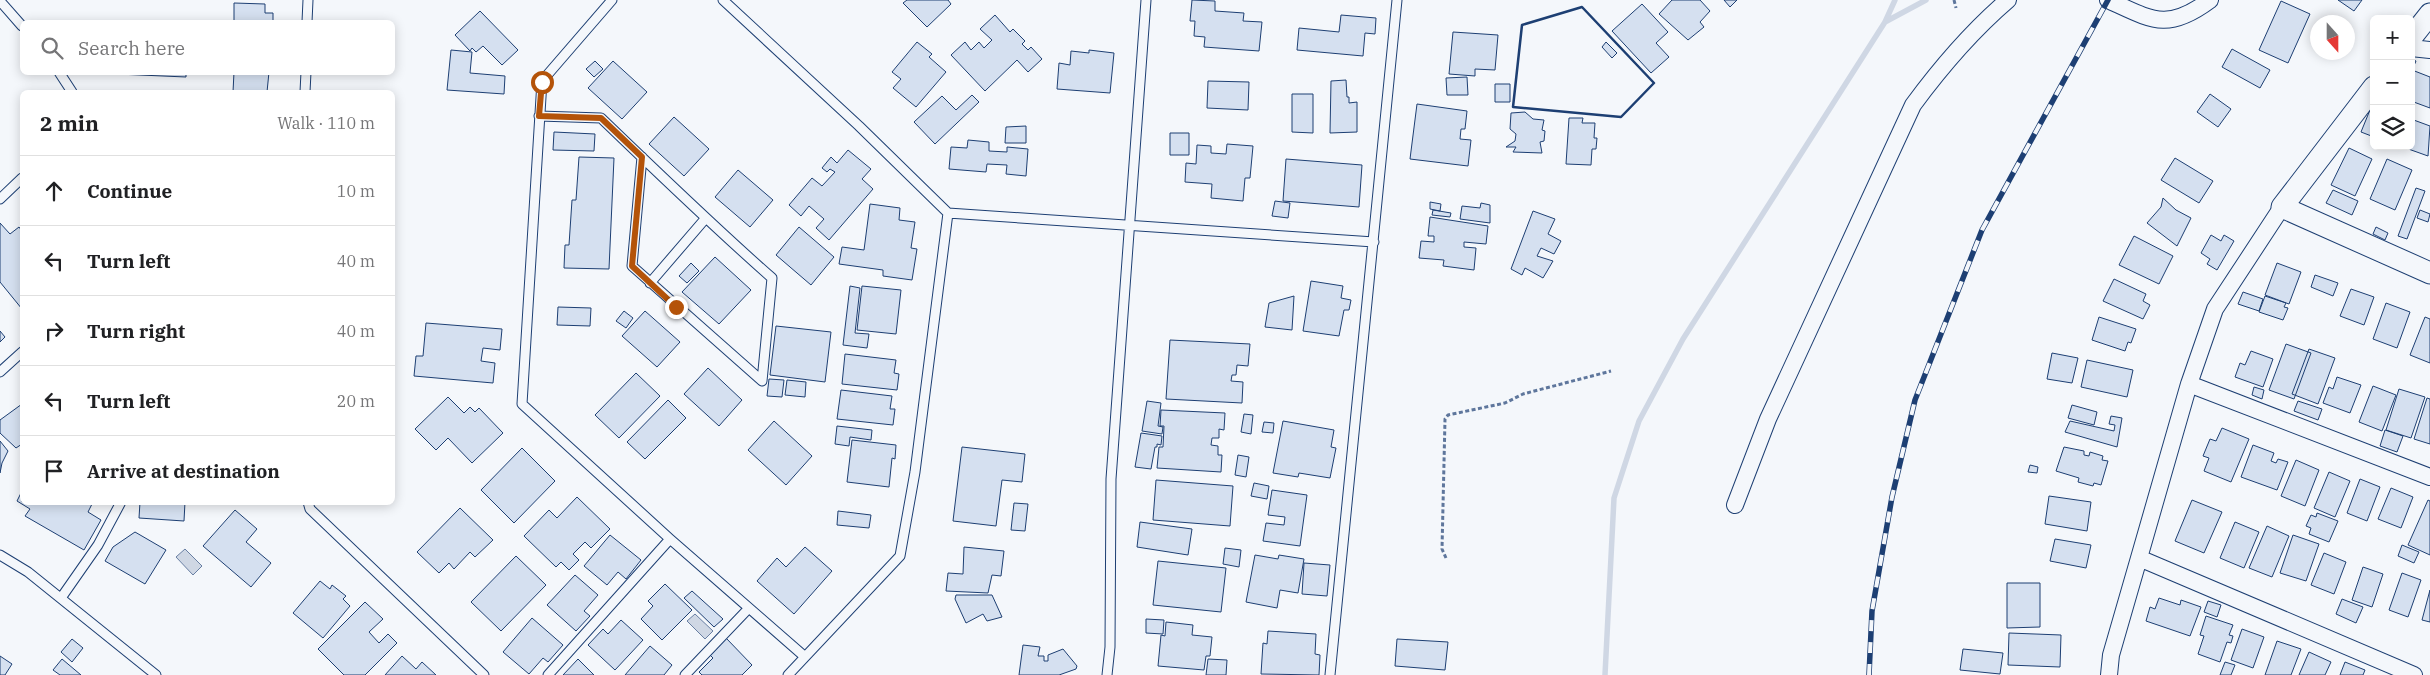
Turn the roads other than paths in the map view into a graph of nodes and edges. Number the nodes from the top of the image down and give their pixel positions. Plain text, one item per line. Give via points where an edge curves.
1 (308, 0) edge
2 (612, 0) edge
3 (723, 0) edge
4 (1146, 0) edge
5 (1397, 0) edge
6 (2008, 0) edge
7 (2108, 0) edge
8 (2210, 0) edge
9 (0, 1) edge
10 (2430, 14) edge
11 (307, 20) edge
12 (20, 24) edge
13 (2415, 33) edge
14 (2415, 48) edge
15 (2430, 50) edge
16 (61, 75) edge
17 (306, 75) edge
18 (71, 90) edge
19 (305, 90) edge
20 (2370, 92) edge
21 (539, 116) junction
22 (642, 157) junction
23 (20, 180) edge
24 (0, 199) edge
25 (2282, 207) junction
26 (948, 213) junction
27 (705, 218) junction
28 (1128, 226) junction
29 (1374, 242) junction
30 (2430, 272) edge
31 (650, 282) junction
32 (20, 354) edge
33 (0, 372) edge
34 (2189, 384) junction
35 (2430, 477) edge
36 (120, 505) edge
37 (309, 505) edge
38 (1735, 505) dead end
39 (670, 539) junction
40 (0, 555) edge
41 (2139, 558) junction
42 (61, 598) junction
43 (749, 608) junction
44 (804, 656) junction
45 (156, 675) edge
46 (484, 675) edge
47 (548, 675) edge
48 (685, 675) edge
49 (788, 675) edge
50 (1107, 675) edge
51 (1330, 675) edge
52 (2109, 675) edge
53 (2414, 675) edge

1 - 11 lane
2 - 21 lane via 542,82
3 - 26 lane
4 - 28 lane
5 - 29 lane
6 - 38 street via 1939,71 1913,105 1768,419
7 - 8 street via 2147,18 2166,22
9 - 12 lane
10 - 13 street
14 - 15 street
16 - 18 lane
17 - 19 lane
20 - 25 street
21 - 22 lane via 601,118
21 - 39 lane via 522,404
22 - 27 lane
22 - 31 lane via 632,266
23 - 24 lane
25 - 30 street
25 - 34 street via 2215,309
26 - 28 lane
26 - 44 lane via 900,556
27 - 31 lane
27 - 31 lane via 772,278 762,381
28 - 29 lane
28 - 50 lane via 1111,479
29 - 51 lane
32 - 33 lane
34 - 35 street
34 - 41 street
36 - 42 lane via 106,532
37 - 46 lane
39 - 43 lane
39 - 47 lane
40 - 42 lane
41 - 52 street via 2111,655
41 - 53 street
42 - 45 lane
43 - 44 lane
43 - 48 lane
44 - 49 lane

